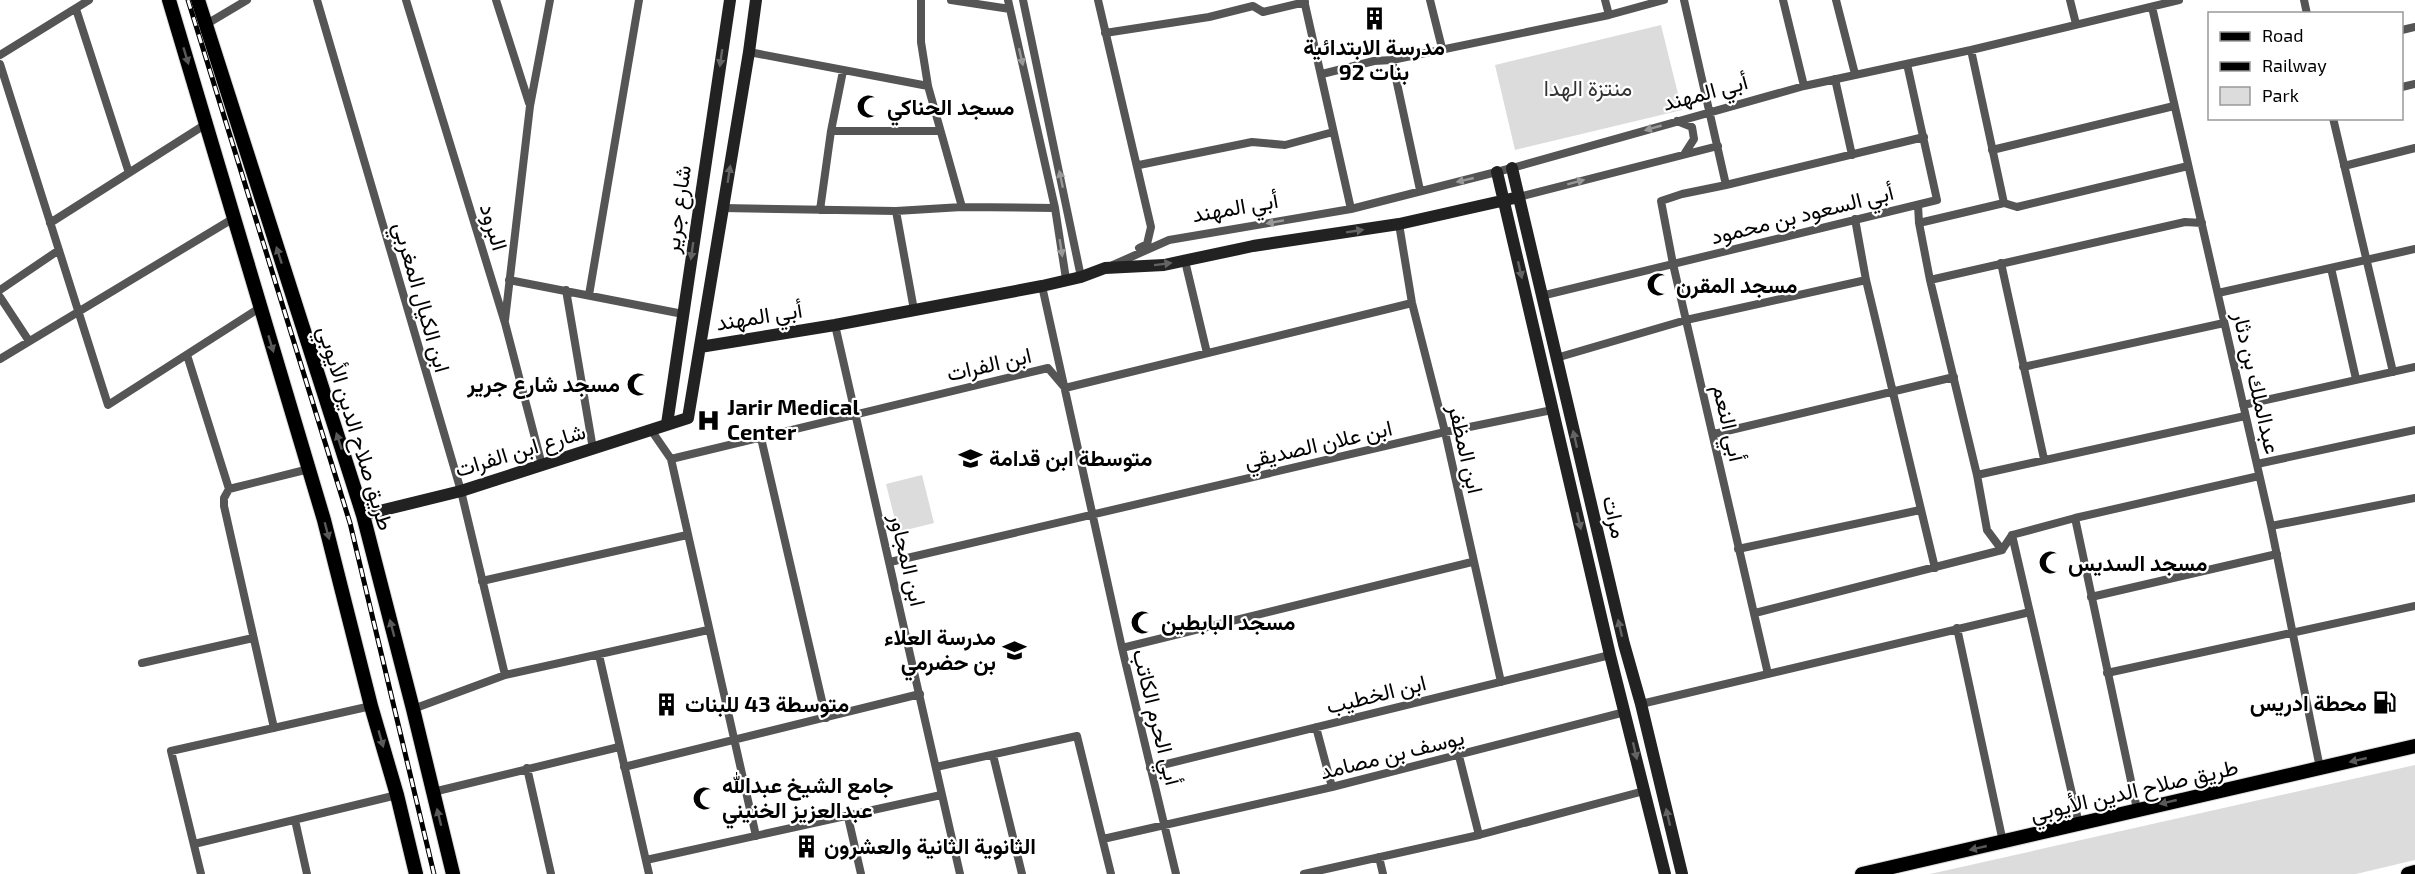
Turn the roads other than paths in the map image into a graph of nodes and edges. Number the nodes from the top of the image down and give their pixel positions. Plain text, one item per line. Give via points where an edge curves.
1 (89, 0) edge
2 (169, 0) edge
3 (198, 0) edge
4 (247, 0) edge
5 (317, 0) edge
6 (406, 0) edge
7 (496, 0) edge
8 (550, 0) edge
9 (639, 0) edge
10 (730, 0) edge
11 (756, 0) edge
12 (921, 0) edge
13 (951, 0) edge
14 (1023, 0) edge
15 (1098, 0) edge
16 (1430, 0) edge
17 (1605, 0) edge
18 (1664, 0) edge
19 (1684, 0) edge
20 (1783, 0) edge
21 (1836, 0) edge
22 (2070, 0) edge
23 (2179, 0) edge
24 (1304, 1) edge
25 (1009, 5) edge
26 (2152, 6) junction
27 (76, 9) junction
28 (1609, 15) junction
29 (2076, 24) junction
30 (205, 25) junction
31 (1106, 33) junction
32 (1442, 48) junction
33 (1971, 50) junction
34 (749, 52) junction
35 (0, 55) edge
36 (1392, 60) junction
37 (0, 64) edge
38 (1907, 64) junction
39 (843, 70) junction
40 (1322, 74) junction
41 (1855, 74) junction
42 (2, 78) edge
43 (1835, 79) junction
44 (928, 86) junction
45 (1804, 86) junction
46 (530, 106) junction
47 (2174, 106) junction
48 (1710, 113) junction
49 (2333, 120) edge
50 (1677, 122) junction
51 (206, 124) junction
52 (831, 131) junction
53 (939, 131) junction
54 (1333, 132) junction
55 (1924, 136) junction
56 (1718, 146) junction
57 (2415, 148) edge
58 (1992, 150) junction
59 (1685, 153) junction
60 (1852, 155) junction
61 (1139, 165) junction
62 (2188, 166) junction
63 (2344, 166) junction
64 (1512, 168) junction
65 (1497, 172) junction
66 (129, 173) junction
67 (1726, 185) junction
68 (1420, 190) junction
69 (1519, 197) junction
70 (1504, 200) junction
71 (2004, 203) junction
72 (1918, 205) junction
73 (962, 207) junction
74 (723, 208) junction
75 (1055, 208) junction
76 (1351, 208) junction
77 (820, 210) junction
78 (896, 211) junction
79 (234, 218) junction
80 (1855, 219) junction
81 (50, 223) junction
82 (1919, 223) junction
83 (2202, 223) junction
84 (1398, 224) junction
85 (1527, 231) junction
86 (1512, 236) junction
87 (2415, 249) edge
88 (59, 250) junction
89 (2366, 260) junction
90 (1185, 261) junction
91 (2001, 263) junction
92 (1673, 264) junction
93 (1105, 268) junction
94 (2331, 268) junction
95 (1081, 277) junction
96 (1066, 279) junction
97 (509, 280) junction
98 (1866, 280) junction
99 (1930, 280) junction
100 (1042, 286) junction
101 (0, 290) edge
102 (566, 290) junction
103 (2218, 293) junction
104 (590, 295) junction
105 (1541, 296) junction
106 (0, 297) edge
107 (1412, 303) junction
108 (261, 308) junction
109 (78, 310) junction
110 (914, 310) junction
111 (683, 314) junction
112 (1686, 320) junction
113 (505, 323) junction
114 (2224, 323) junction
115 (835, 325) junction
116 (29, 341) junction
117 (700, 347) junction
118 (1207, 353) junction
119 (187, 355) junction
120 (1556, 358) junction
121 (0, 359) edge
122 (2023, 367) junction
123 (2415, 367) edge
124 (2393, 372) junction
125 (1954, 378) junction
126 (2356, 379) junction
127 (1065, 388) junction
128 (1893, 393) junction
129 (2243, 405) junction
130 (1552, 410) junction
131 (856, 414) junction
132 (2246, 416) junction
133 (688, 418) joint
134 (667, 424) junction
135 (651, 430) junction
136 (2415, 430) edge
137 (1445, 432) junction
138 (1714, 434) junction
139 (761, 438) junction
140 (593, 449) junction
141 (671, 459) junction
142 (2044, 459) junction
143 (2257, 464) junction
144 (542, 465) junction
145 (309, 469) junction
146 (1977, 475) junction
147 (2259, 476) junction
148 (229, 489) junction
149 (461, 491) junction
150 (2415, 498) edge
151 (1920, 510) junction
152 (363, 515) junction
153 (1092, 515) junction
154 (2075, 518) junction
155 (2271, 526) junction
156 (687, 535) junction
157 (2012, 535) junction
158 (1738, 549) junction
159 (2002, 550) junction
160 (2277, 554) junction
161 (890, 562) junction
162 (1472, 562) junction
163 (1935, 568) junction
164 (482, 581) junction
165 (2091, 597) junction
166 (2415, 606) edge
167 (2030, 612) junction
168 (1755, 613) junction
169 (1958, 628) junction
170 (708, 630) junction
171 (2294, 632) junction
172 (253, 638) junction
173 (1122, 648) junction
174 (599, 655) junction
175 (1610, 655) junction
176 (142, 663) dead end
177 (2107, 673) junction
178 (1768, 674) junction
179 (505, 675) junction
180 (1501, 682) junction
181 (920, 694) junction
182 (1641, 704) junction
183 (371, 706) junction
184 (414, 709) junction
185 (1625, 712) junction
186 (826, 718) junction
187 (1316, 727) junction
188 (274, 728) junction
189 (735, 740) junction
190 (2415, 746) edge
191 (619, 747) junction
192 (993, 755) junction
193 (1458, 756) junction
194 (624, 767) junction
195 (936, 767) junction
196 (527, 768) junction
197 (1150, 768) junction
198 (2320, 768) junction
199 (1332, 787) junction
200 (1644, 791) junction
201 (433, 792) junction
202 (398, 795) junction
203 (941, 795) junction
204 (2137, 809) junction
205 (848, 817) junction
206 (295, 820) junction
207 (2079, 824) junction
208 (1166, 826) junction
209 (1479, 835) junction
210 (756, 836) junction
211 (1103, 839) junction
212 (2003, 842) junction
213 (194, 844) junction
214 (1379, 857) junction
215 (646, 860) junction
216 (1679, 861) junction
217 (1666, 872) edge
218 (2415, 872) edge
219 (201, 874) edge
220 (307, 874) edge
221 (416, 874) edge
222 (453, 874) edge
223 (551, 874) edge
224 (649, 874) edge
225 (861, 874) edge
226 (960, 874) edge
227 (1022, 874) edge
228 (1111, 874) edge
229 (1176, 874) edge
230 (1304, 874) edge
231 (1383, 874) edge
232 (1677, 874) edge
233 (1682, 874) edge
234 (1862, 874) edge
235 (2408, 874) edge

1 - 27 street
2 -> 51 main road
3 - 30 main road, طريق صلاح الدين الأيوبي
4 - 30 street
5 - 149 street, ابن الكيال المغربي
6 - 113 street, البرود
7 - 46 street
8 - 46 street
9 - 104 street
10 -> 111 street, شارع جرير
11 - 34 street, شارع جرير
12 - 44 street via 921,42
13 - 25 street
95 -> 14 street
15 - 31 street
16 - 32 street
17 - 28 street
18 - 28 street
19 - 48 street
20 - 45 street
21 - 41 street
22 - 29 street
23 - 26 street, أبي المهند
24 - 31 street via 1263,12 1253,6
24 - 40 street
25 -> 75 street
26 - 29 street, أبي المهند
26 - 47 street, عبدالملك بن دثار
27 - 35 street
27 - 66 street
28 - 32 street
29 - 33 street, أبي المهند
152 -> 30 main road, طريق صلاح الدين الأيوبي
31 - 61 street
32 - 36 street
33 - 38 street, أبي المهند
33 - 58 street
34 - 39 street
74 -> 34 street, شارع جرير
36 - 40 street
36 - 68 street
37 - 42 street
38 - 41 street, أبي المهند
38 - 55 street, أبي السعود بن محمود
39 - 44 street
39 - 52 street
40 - 54 street
41 - 43 street, أبي المهند
42 - 81 street
43 - 45 street, أبي المهند
43 - 60 street
44 - 53 street
45 - 48 street, أبي المهند
46 - 97 street
47 - 58 street
47 - 62 street, عبدالملك بن دثار
48 - 50 street, أبي المهند
48 - 56 street
49 - 63 street
50 - 59 street via 1692,127 1694,139
50 -> 64 street, أبي المهند
51 - 66 street
51 - 79 main road
52 - 53 street
52 - 77 street
53 - 73 street
54 - 61 street via 1285,145 1252,142
54 - 76 street
55 - 60 street
55 - 72 street, أبي السعود بن محمود via 1937,200
56 - 59 street, أبي المهند
56 - 67 street
57 - 63 street
58 - 71 street
69 -> 59 street, أبي المهند
60 - 67 street
61 - 93 street via 1151,227 1147,244
62 - 71 street via 2017,207
62 - 83 street, عبدالملك بن دثار
63 - 89 street
64 - 65 street, أبي المهند
64 - 69 street, مرات
65 -> 68 street, أبي المهند
65 - 70 street, مرات
66 - 81 street
67 - 92 street, أبي النعم via 1661,201
68 - 76 street, أبي المهند
69 - 70 street, أبي المهند
69 - 85 street, مرات
70 - 84 street, أبي المهند
70 - 86 street, مرات
71 - 82 street
72 - 80 street, أبي السعود بن محمود
72 - 82 street
73 - 75 street
73 - 78 street
74 - 77 street
74 - 117 street, شارع جرير
75 -> 96 street
76 -> 93 street, أبي المهند via 1170,240
77 - 78 street
78 - 110 street
79 - 108 main road
79 - 109 street
80 - 92 street, أبي السعود بن محمود
80 - 98 street
81 - 88 street
82 - 99 street
83 - 91 street via 2185,222
83 - 103 street, عبدالملك بن دثار
90 -> 84 street, أبي المهند via 1252,246
84 - 107 street, ابن المظفر
85 - 86 street via 1516,225
85 - 105 street, مرات
86 -> 130 street, مرات
87 - 89 street
88 - 101 street
88 - 109 street
89 - 94 street
89 - 124 street
93 -> 90 street, أبي المهند
90 - 118 street
91 - 99 street
91 - 122 street
92 - 105 street, أبي السعود بن محمود
92 - 112 street, أبي النعم
93 - 95 street, أبي المهند
94 - 103 street
94 - 126 street
95 - 96 street, أبي المهند
96 - 100 street, أبي المهند
97 - 102 street
97 - 113 street
98 - 112 street
98 - 128 street
99 - 125 street
100 - 110 street, أبي المهند
100 - 127 street, أبي الحرم الكاتب
102 - 104 street
102 - 140 street
103 - 114 street, عبدالملك بن دثار
104 - 111 street
105 - 120 street, مرات
106 - 116 street
107 - 118 street
107 - 137 street, ابن المظفر
108 - 119 street
108 -> 145 main road
109 - 116 street
109 - 119 street via 108,405
110 - 115 street, أبي المهند
111 - 134 street, شارع جرير
112 - 120 street
112 - 138 street, أبي النعم
113 - 144 street, البرود
114 - 122 street
114 - 129 street, عبدالملك بن دثار
115 - 117 street, أبي المهند
115 - 131 street, ابن المجاور
116 - 121 street
117 - 133 street, شارع جرير
118 - 127 street
119 - 148 street
182 -> 120 street, مرات
122 - 142 street
123 - 124 street
124 - 126 street
125 - 128 street
125 - 146 street
126 - 129 street
127 - 131 street, ابن الفرات via 1048,368
127 - 153 street, أبي الحرم الكاتب
128 - 138 street
128 - 151 street
129 - 132 street, عبدالملك بن دثار
130 - 137 street, ابن علان الصديقي
130 -> 175 street, مرات
131 - 139 street, ابن الفرات
131 - 161 street, ابن المجاور
132 - 142 street
132 - 143 street, عبدالملك بن دثار
133 - 134 street, شارع ابن الفرات
134 - 135 street, شارع ابن الفرات
135 - 140 street, شارع ابن الفرات
135 - 141 street
136 - 143 street
137 - 153 street, ابن علان الصديقي
137 - 162 street, ابن المظفر
138 - 158 street, أبي النعم
139 - 141 street, ابن الفرات
139 - 186 street
140 - 144 street, شارع ابن الفرات
141 - 156 street
142 - 146 street
143 - 147 street, عبدالملك بن دثار
144 - 149 street, شارع ابن الفرات
145 - 148 street
145 -> 183 main road
146 - 159 street via 1987,530
147 - 154 street
147 - 155 street, عبدالملك بن دثار
148 - 172 street via 224,506
149 - 152 street, شارع ابن الفرات
149 - 164 street, ابن الكيال المغربي
150 - 155 street
151 - 158 street
151 - 163 street
184 -> 152 main road, طريق صلاح الدين الأيوبي
153 - 161 street, ابن علان الصديقي
153 - 173 street, أبي الحرم الكاتب
154 - 157 street
154 - 165 street
155 - 160 street, عبدالملك بن دثار
156 - 164 street
156 - 170 street
157 - 159 street
157 - 167 street
158 - 168 street, أبي النعم
159 - 163 street
160 - 165 street
160 - 171 street, عبدالملك بن دثار
161 - 181 street, ابن المجاور
162 - 173 street
162 - 180 street, ابن المظفر
163 - 168 street
164 - 179 street, ابن الكيال المغربي
165 - 177 street
166 - 171 street
167 - 169 street
167 - 207 street
168 - 178 street, أبي النعم
169 - 178 street
169 - 212 street
170 - 174 street
170 - 189 street
171 - 177 street
171 - 198 street, عبدالملك بن دثار
172 - 176 street
172 - 188 street
173 - 197 street, أبي الحرم الكاتب
174 - 179 street
174 - 191 street
175 - 180 street, ابن الخطيب
175 - 185 street, مرات
177 - 204 street
178 - 182 street
179 - 184 street
180 - 187 street, ابن الخطيب
181 - 186 street
181 - 195 street, ابن المجاور
216 -> 182 street, مرات
183 - 188 street
183 -> 202 main road
184 - 201 main road, طريق صلاح الدين الأيوبي
185 - 193 street, يوسف بن مصامد
185 -> 200 street, مرات
186 - 189 street
187 - 197 street, ابن الخطيب
187 - 199 street
188 - 213 street via 171,751
189 - 194 street
189 - 210 street
190 -> 198 main road, طريق صلاح الدين الأيوبي
191 - 194 street
191 - 196 street
192 - 195 street
192 - 211 street via 1077,736
192 - 227 street
193 - 199 street, يوسف بن مصامد
193 - 209 street
194 - 215 street
195 - 203 street, ابن المجاور
196 - 201 street
196 - 223 street
197 - 208 street, أبي الحرم الكاتب
198 -> 204 main road, طريق صلاح الدين الأيوبي
199 - 208 street, يوسف بن مصامد
200 - 209 street
200 - 217 street, مرات
222 -> 201 main road, طريق صلاح الدين الأيوبي
202 - 206 street
202 - 221 main road
203 - 205 street
203 - 226 street, ابن المجاور
204 - 207 main road, طريق صلاح الدين الأيوبي
205 - 210 street
205 - 225 street
206 - 213 street
206 - 220 street
207 - 212 main road, طريق صلاح الدين الأيوبي
208 - 211 street, يوسف بن مصامد
208 - 229 street, أبي الحرم الكاتب
209 - 214 street
210 - 215 street
211 - 228 street
212 -> 234 main road, طريق صلاح الدين الأيوبي
213 - 219 street
214 - 230 street
214 - 231 street
215 - 224 street
216 - 232 street
216 - 233 street, مرات
218 - 235 main road

